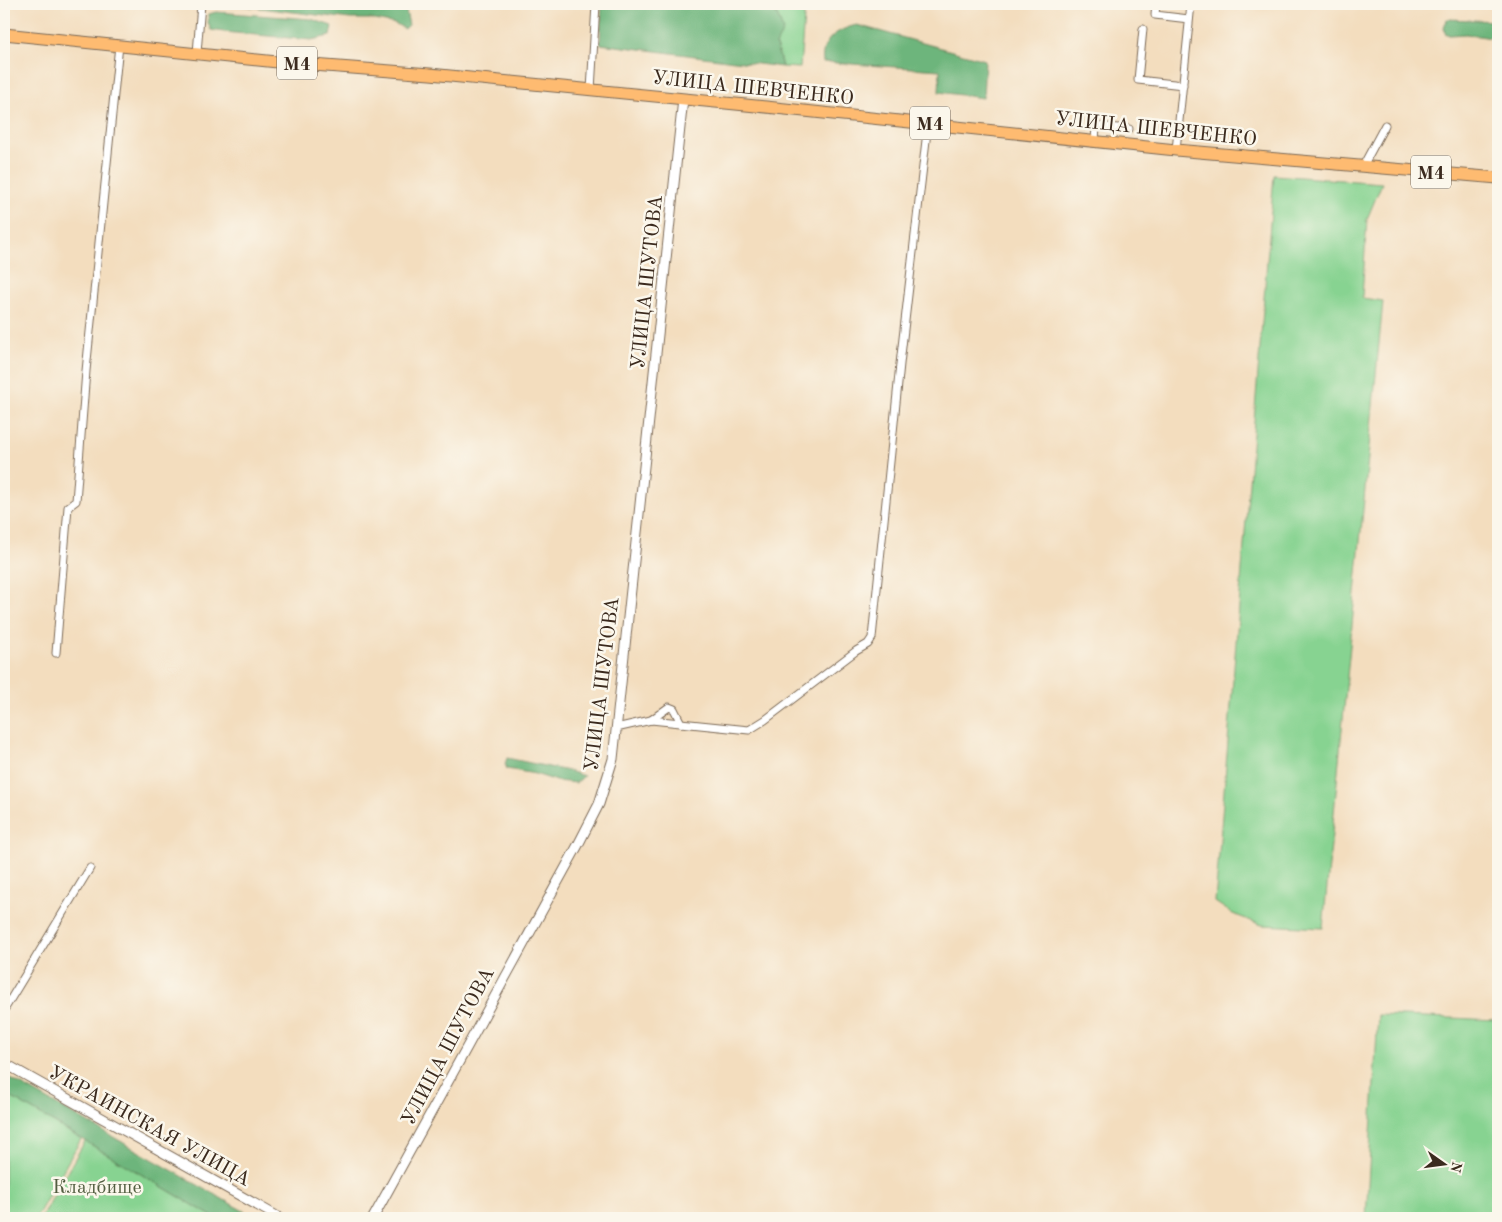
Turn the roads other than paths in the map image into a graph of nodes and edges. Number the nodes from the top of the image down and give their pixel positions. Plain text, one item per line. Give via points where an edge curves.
1 (202, 4) edge
2 (596, 4) edge
3 (1156, 4) edge
4 (1191, 4) edge
5 (1189, 19) junction
6 (1143, 29) dead end
7 (4, 34) edge
8 (119, 46) junction
9 (197, 53) junction
10 (1183, 85) junction
11 (591, 90) junction
12 (682, 99) junction
13 (928, 123) junction
14 (1385, 125) dead end
15 (1129, 129) dead end
16 (1095, 141) junction
17 (1176, 150) junction
18 (1363, 166) junction
19 (1498, 178) edge
20 (56, 653) dead end
21 (652, 720) junction
22 (681, 723) junction
23 (616, 728) junction
24 (90, 868) dead end
25 (4, 1010) edge
26 (4, 1063) edge
27 (280, 1218) edge
28 (373, 1218) edge

1 - 9 street
2 - 11 street
3 - 5 street via 1155,15
4 - 5 street
5 - 10 street
6 - 10 street via 1138,80
7 - 8 highway, УЛИЦА ШЕВЧЕНКО / M4
8 - 9 highway, УЛИЦА ШЕВЧЕНКО / M4
8 - 20 street via 76,501 68,507
9 - 11 highway, УЛИЦА ШЕВЧЕНКО / M4
10 - 17 street
11 - 12 highway, УЛИЦА ШЕВЧЕНКО / M4
12 - 13 highway, УЛИЦА ШЕВЧЕНКО / M4
12 - 23 street, УЛИЦА ШУТОВА
13 - 16 highway, УЛИЦА ШЕВЧЕНКО / M4
13 - 22 street via 872,638 749,730
14 - 18 street
15 - 16 street via 1096,126
16 - 17 highway, УЛИЦА ШЕВЧЕНКО / M4
17 - 18 highway, УЛИЦА ШЕВЧЕНКО / M4
18 - 19 highway, УЛИЦА ШЕВЧЕНКО / M4
21 - 22 street
21 - 22 street via 669,707 674,709
21 - 23 street
23 - 28 street, УЛИЦА ШУТОВА via 613,759 593,817
24 - 25 street
26 - 27 street, УКРАИНСКАЯ УЛИЦА

